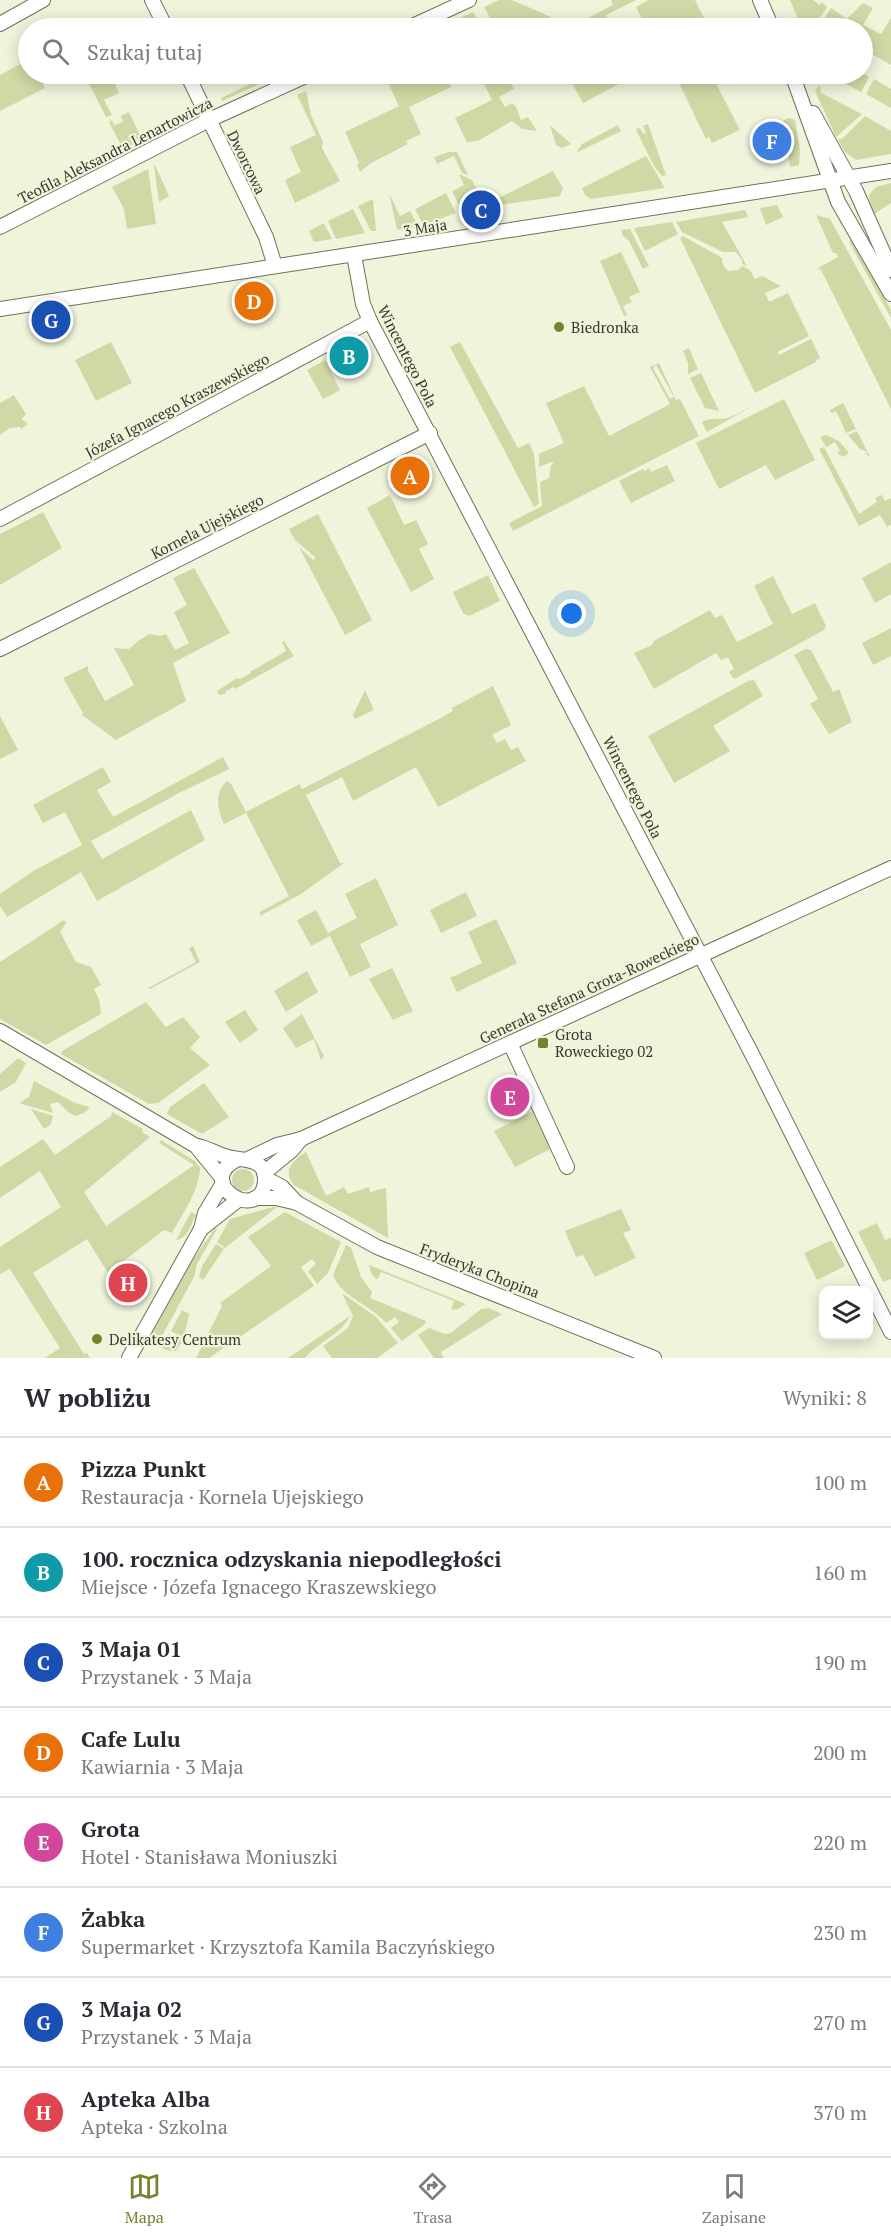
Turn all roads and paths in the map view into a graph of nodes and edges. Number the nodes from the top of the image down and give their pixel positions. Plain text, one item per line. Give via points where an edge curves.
1 (43, 0) edge
2 (152, 0) edge
3 (469, 0) edge
4 (760, 0) edge
5 (161, 18) edge
6 (430, 18) edge
7 (768, 18) edge
8 (0, 24) edge
9 (192, 84) edge
10 (288, 84) edge
11 (796, 84) edge
12 (797, 84) edge
13 (209, 120) junction
14 (891, 171) edge
15 (847, 177) junction
16 (830, 180) junction
17 (0, 227) edge
18 (354, 255) junction
19 (275, 267) junction
20 (891, 270) edge
21 (891, 294) edge
22 (0, 309) edge
23 (370, 321) junction
24 (430, 433) junction
25 (0, 519) edge
26 (0, 650) edge
27 (891, 868) edge
28 (700, 956) junction
29 (0, 1031) edge
30 (510, 1043) junction
31 (301, 1139) junction
32 (196, 1146) junction
33 (243, 1159) junction
34 (567, 1167) dead end
35 (265, 1175) junction
36 (223, 1180) junction
37 (255, 1198) junction
38 (238, 1200) junction
39 (297, 1203) junction
40 (201, 1229) junction
41 (891, 1332) edge
42 (129, 1358) edge
43 (654, 1358) edge

1 - 8 street
2 - 5 street
3 - 6 street
4 - 7 street
9 - 13 street, Dworcowa
10 - 13 street, Teofila Aleksandra Lenartowicza
11 - 16 street
12 - 15 street
13 - 17 street, Teofila Aleksandra Lenartowicza
13 - 19 street, Dworcowa via 266,237
14 - 15 street, 3 Maja
15 - 16 street, 3 Maja
15 - 20 street
16 - 18 street, 3 Maja
16 - 21 street via 838,202
18 - 19 street, 3 Maja
18 - 23 street, Wincentego Pola
19 - 22 street, 3 Maja
23 - 24 street, Wincentego Pola
23 - 25 street, Józefa Ignacego Kraszewskiego
24 - 26 street, Kornela Ujejskiego
24 - 28 street, Wincentego Pola
27 - 28 street, Generała Stefana Grota-Roweckiego
28 - 30 street, Generała Stefana Grota-Roweckiego
28 - 41 street, Wincentego Pola
29 - 32 street
30 - 31 street, Generała Stefana Grota-Roweckiego
30 - 34 street
31 - 33 street
31 - 35 street
32 - 33 street
32 - 36 street
33 - 35 street via 257,1163
33 - 36 street via 227,1167
35 - 37 street via 264,1187
35 - 39 street
36 - 38 street via 227,1192
36 - 40 street via 207,1208
37 - 38 street
37 - 39 street
38 - 40 street
39 - 43 street, Fryderyka Chopina via 377,1247
40 - 42 street

